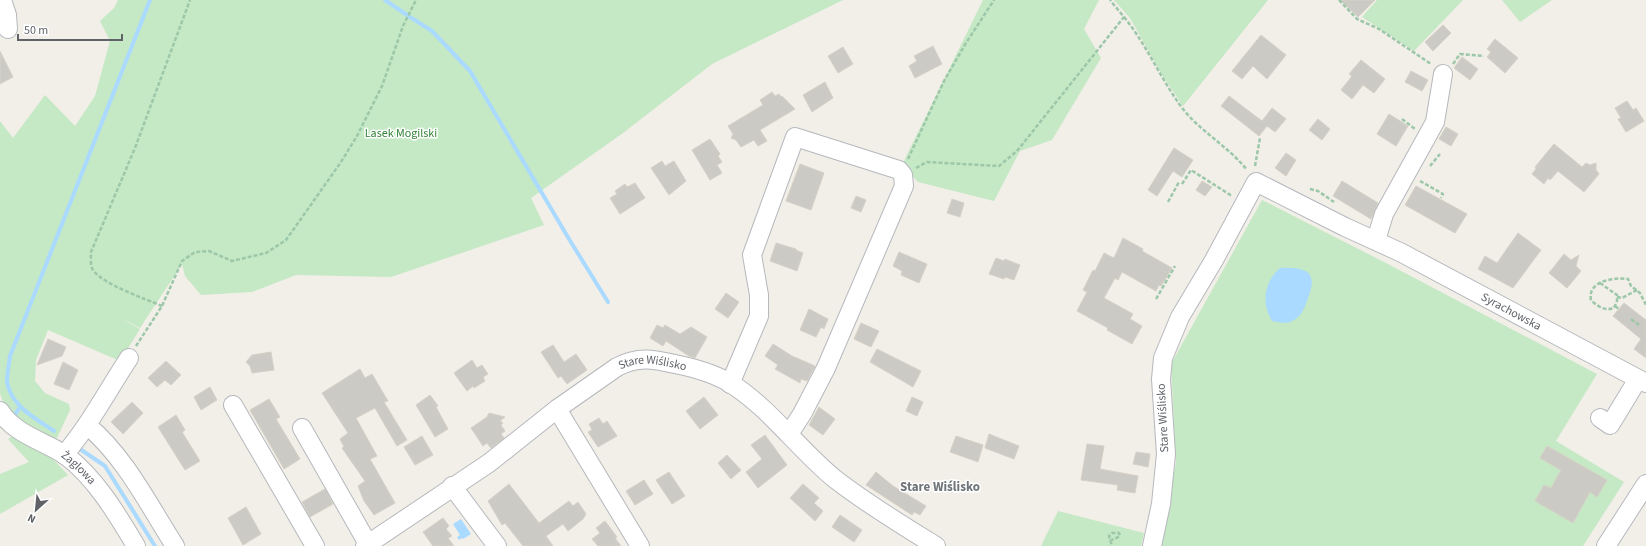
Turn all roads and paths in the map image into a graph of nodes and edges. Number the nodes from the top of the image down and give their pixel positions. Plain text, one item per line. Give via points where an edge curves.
1 (2, 0) edge
2 (190, 0) edge
3 (416, 0) edge
4 (994, 0) edge
5 (1110, 0) edge
6 (1340, 0) edge
7 (1124, 17) junction
8 (8, 28) dead end
9 (1484, 56) dead end
10 (1439, 70) junction
11 (1260, 138) dead end
12 (1440, 154) dead end
13 (1426, 171) dead end
14 (1255, 175) junction
15 (904, 176) junction
16 (1421, 177) dead end
17 (1229, 194) dead end
18 (1441, 198) dead end
19 (1168, 202) dead end
20 (1376, 240) junction
21 (1175, 266) dead end
22 (1600, 282) junction
23 (1638, 290) junction
24 (1617, 297) junction
25 (1156, 299) dead end
26 (1646, 305) edge
27 (162, 306) junction
28 (1615, 306) junction
29 (1619, 309) dead end
30 (1631, 319) dead end
31 (1639, 325) dead end
32 (129, 358) joint
33 (1642, 381) edge
34 (730, 384) junction
35 (232, 405) dead end
36 (557, 409) junction
37 (0, 411) edge
38 (1600, 418) dead end
39 (87, 425) junction
40 (302, 428) dead end
41 (789, 434) junction
42 (64, 455) junction
43 (1646, 484) edge
44 (452, 486) junction
45 (1110, 541) dead end
46 (367, 545) edge
47 (136, 546) edge
48 (175, 546) edge
49 (315, 546) edge
50 (497, 546) edge
51 (640, 546) edge
52 (936, 546) edge
53 (1112, 546) edge
54 (1152, 546) edge
55 (1606, 546) edge

1 - 8 street
2 - 27 path via 135,148 91,252 92,269 98,276
3 - 27 path via 405,21 382,86 357,136 286,240 266,253 232,262 209,251 195,252 182,261
4 - 15 path via 944,81 910,153
5 - 7 path
6 - 10 path via 1357,19 1379,29
7 - 14 path via 1184,111
7 - 15 path via 1017,151 999,166 927,162
9 - 10 path via 1460,54
10 - 20 street via 1435,122 1384,214
11 - 14 path
12 - 13 path
14 - 20 street, Syrachowska via 1289,200
14 - 54 street, Stare Wiślisko via 1214,260 1180,317 1163,358 1161,368 1166,454 1161,504
15 - 34 street via 899,170 795,137 752,255 759,295 759,316
15 - 41 street via 904,186 826,368
16 - 18 path via 1419,180 1443,194
17 - 19 path via 1191,170
20 - 33 street, Syrachowska
21 - 25 path
22 - 23 path via 1626,279
22 - 24 path
22 - 28 path via 1593,290 1591,300 1602,308 1611,309
23 - 24 path via 1622,298
23 - 26 path
24 - 28 path
27 - 32 path
28 - 29 path
30 - 31 path
32 - 39 street
33 - 38 street via 1610,425
34 - 36 street, Stare Wiślisko via 700,370 661,361 635,360 617,368
34 - 41 street, Stare Wiślisko
35 - 49 street
36 - 44 street, Stare Wiślisko via 495,458
36 - 51 street
37 - 42 street, Żaglowa via 25,434
39 - 42 street
39 - 48 street via 132,476
40 - 46 street
41 - 52 street, Stare Wiślisko via 835,478 892,519
42 - 47 street, Żaglowa via 113,509
43 - 55 street
44 - 46 street, Stare Wiślisko
44 - 50 street
45 - 53 path

